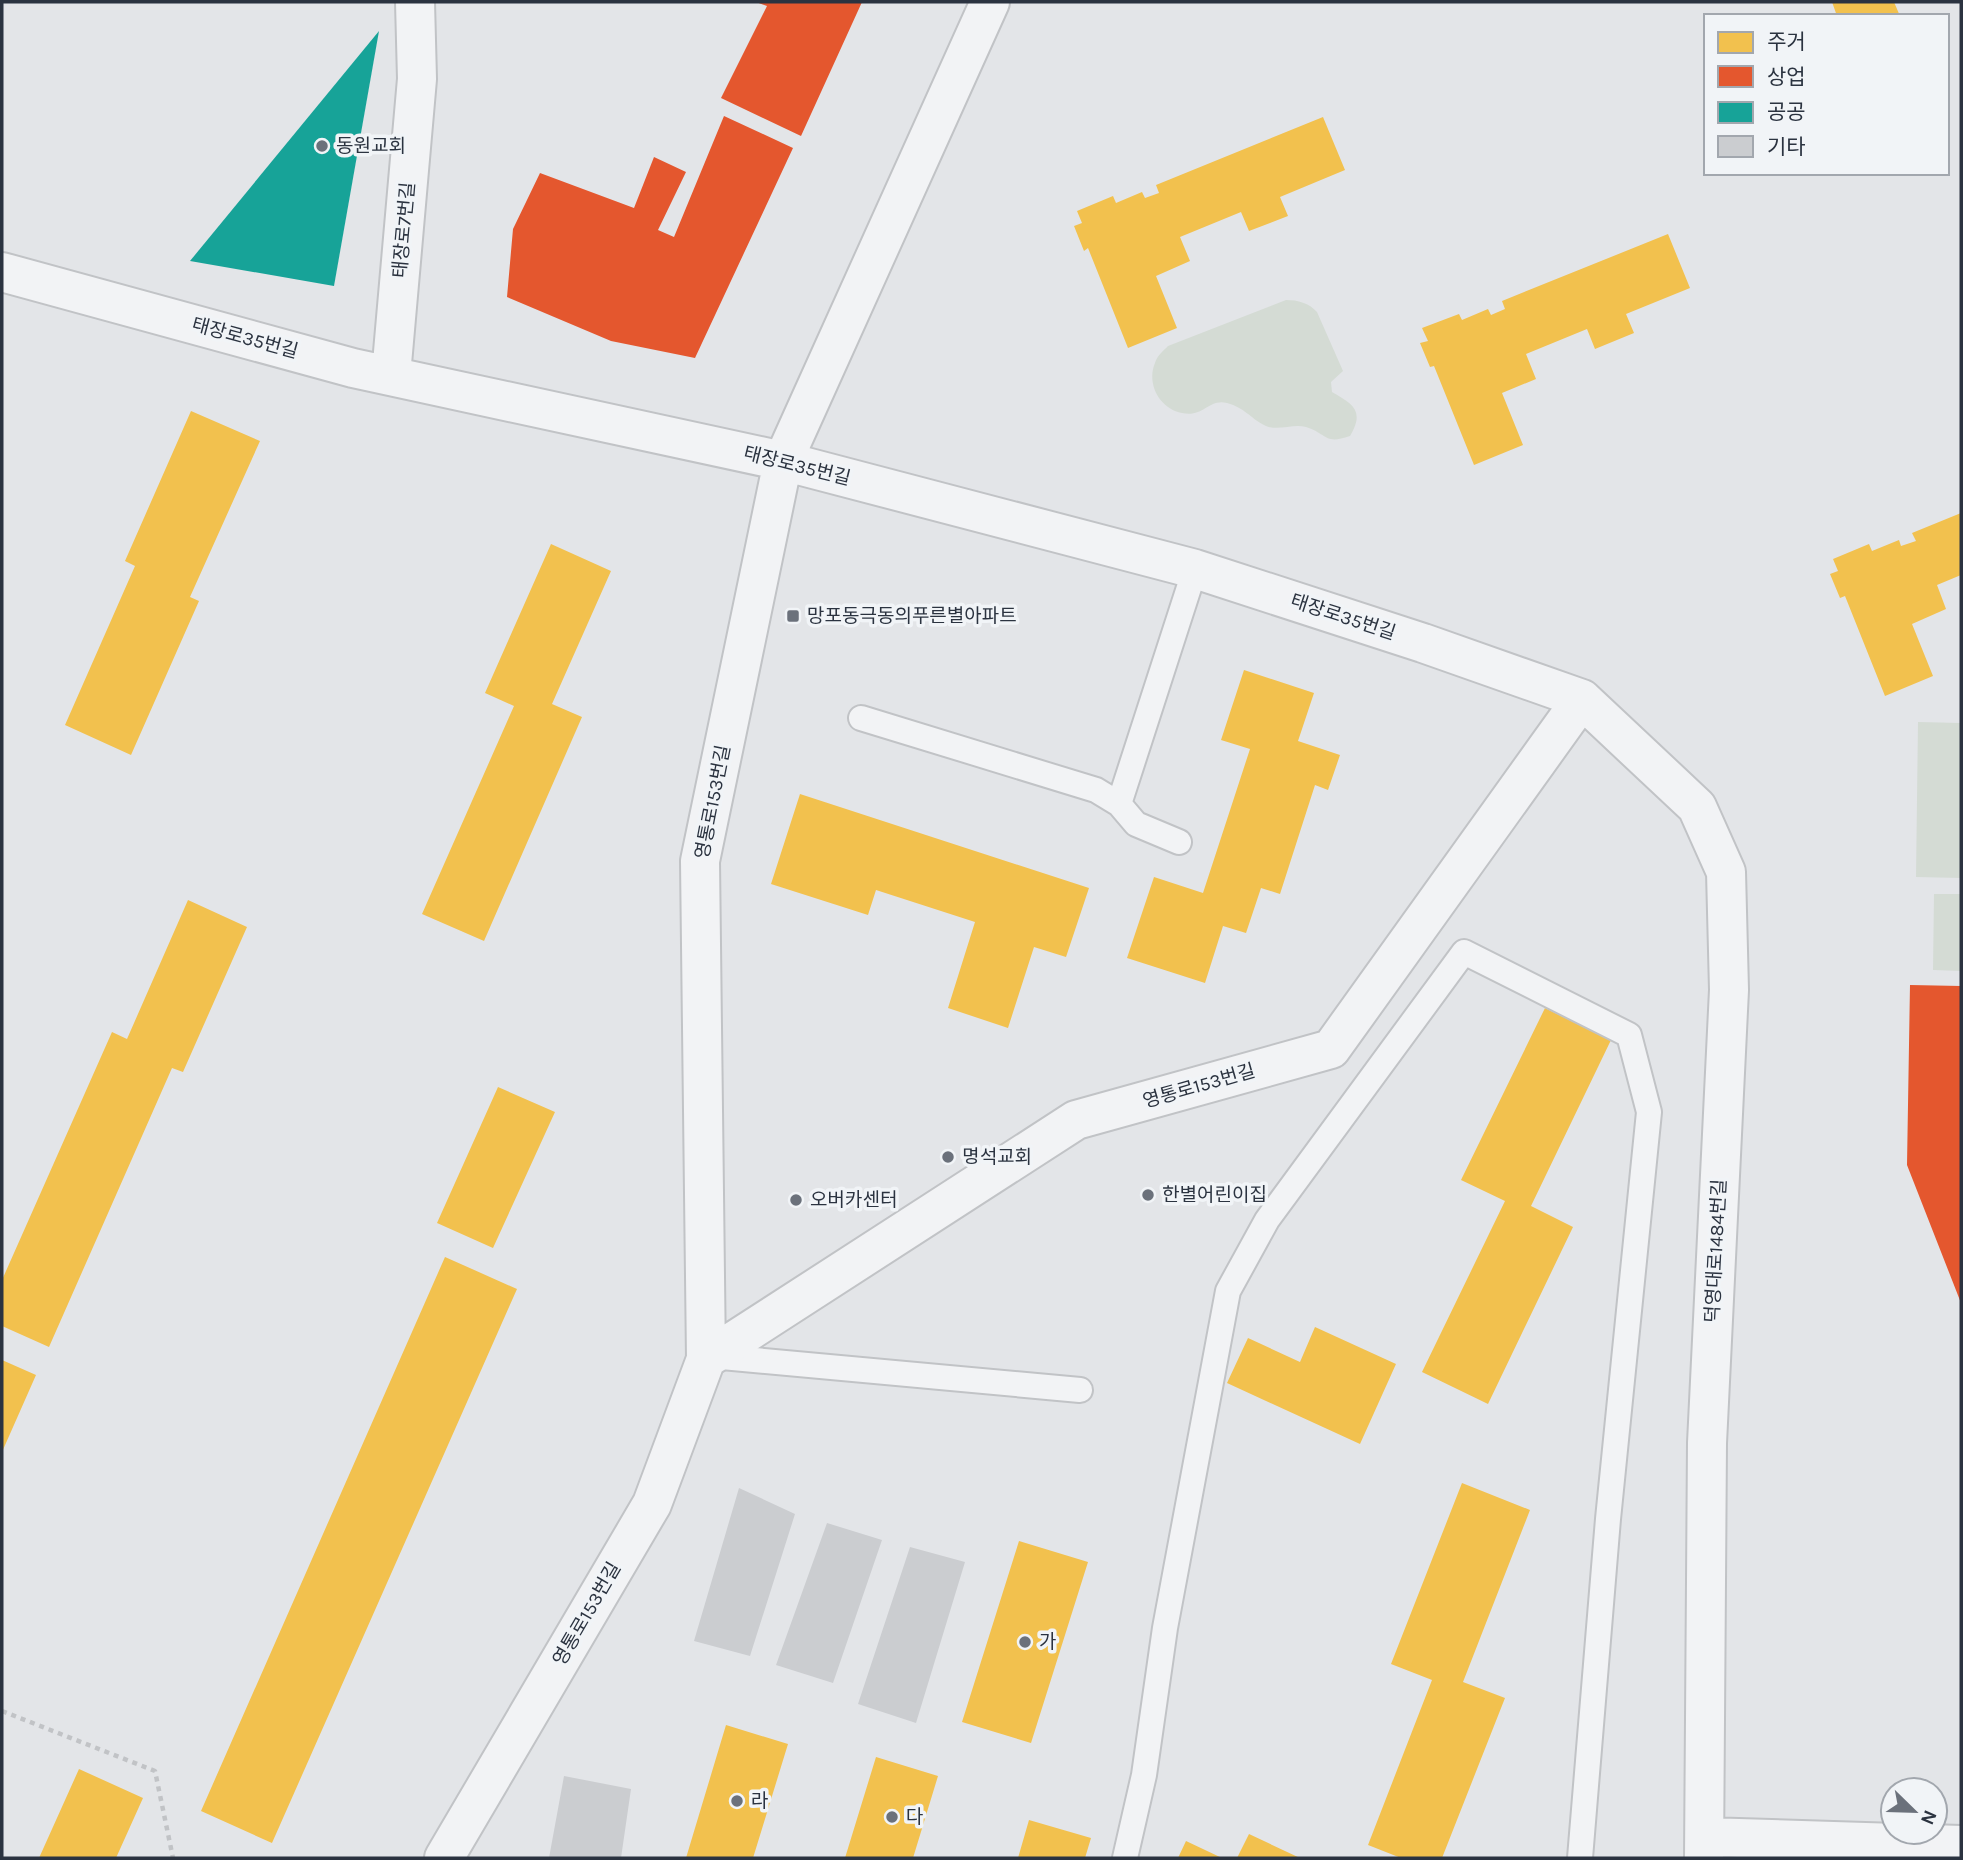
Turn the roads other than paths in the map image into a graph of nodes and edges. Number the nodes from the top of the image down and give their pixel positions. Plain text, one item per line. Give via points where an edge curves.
1 (415, 2) edge
2 (990, 2) edge
3 (2, 272) edge
4 (391, 375) junction
5 (783, 461) junction
6 (1195, 569) junction
7 (1582, 699) junction
8 (861, 718) dead end
9 (1119, 804) junction
10 (1179, 842) dead end
11 (709, 1358) junction
12 (1080, 1390) dead end
13 (1961, 1845) edge
14 (1705, 1848) edge
15 (443, 1858) edge
16 (1125, 1858) edge
17 (1580, 1858) edge

1 - 4 street, 태장로7번길 via 417,79
2 - 5 street, 영통로153번길
3 - 4 street, 태장로35번길
4 - 5 street, 태장로35번길
5 - 6 street, 태장로35번길
5 - 11 street, 영통로153번길 via 700,861
6 - 7 street, 태장로35번길
6 - 9 lane
7 - 11 street, 영통로153번길 via 1331,1049 1076,1120
7 - 14 street, 덕영대로1484번길 via 1697,807 1726,872 1729,990 1707,1443
8 - 9 lane via 1096,790
9 - 10 lane via 1136,824
11 - 12 lane
11 - 15 street, 영통로153번길 via 652,1503
13 - 14 street
16 - 17 lane via 1144,1775 1165,1628 1228,1291 1267,1220 1464,952 1629,1035 1649,1112

